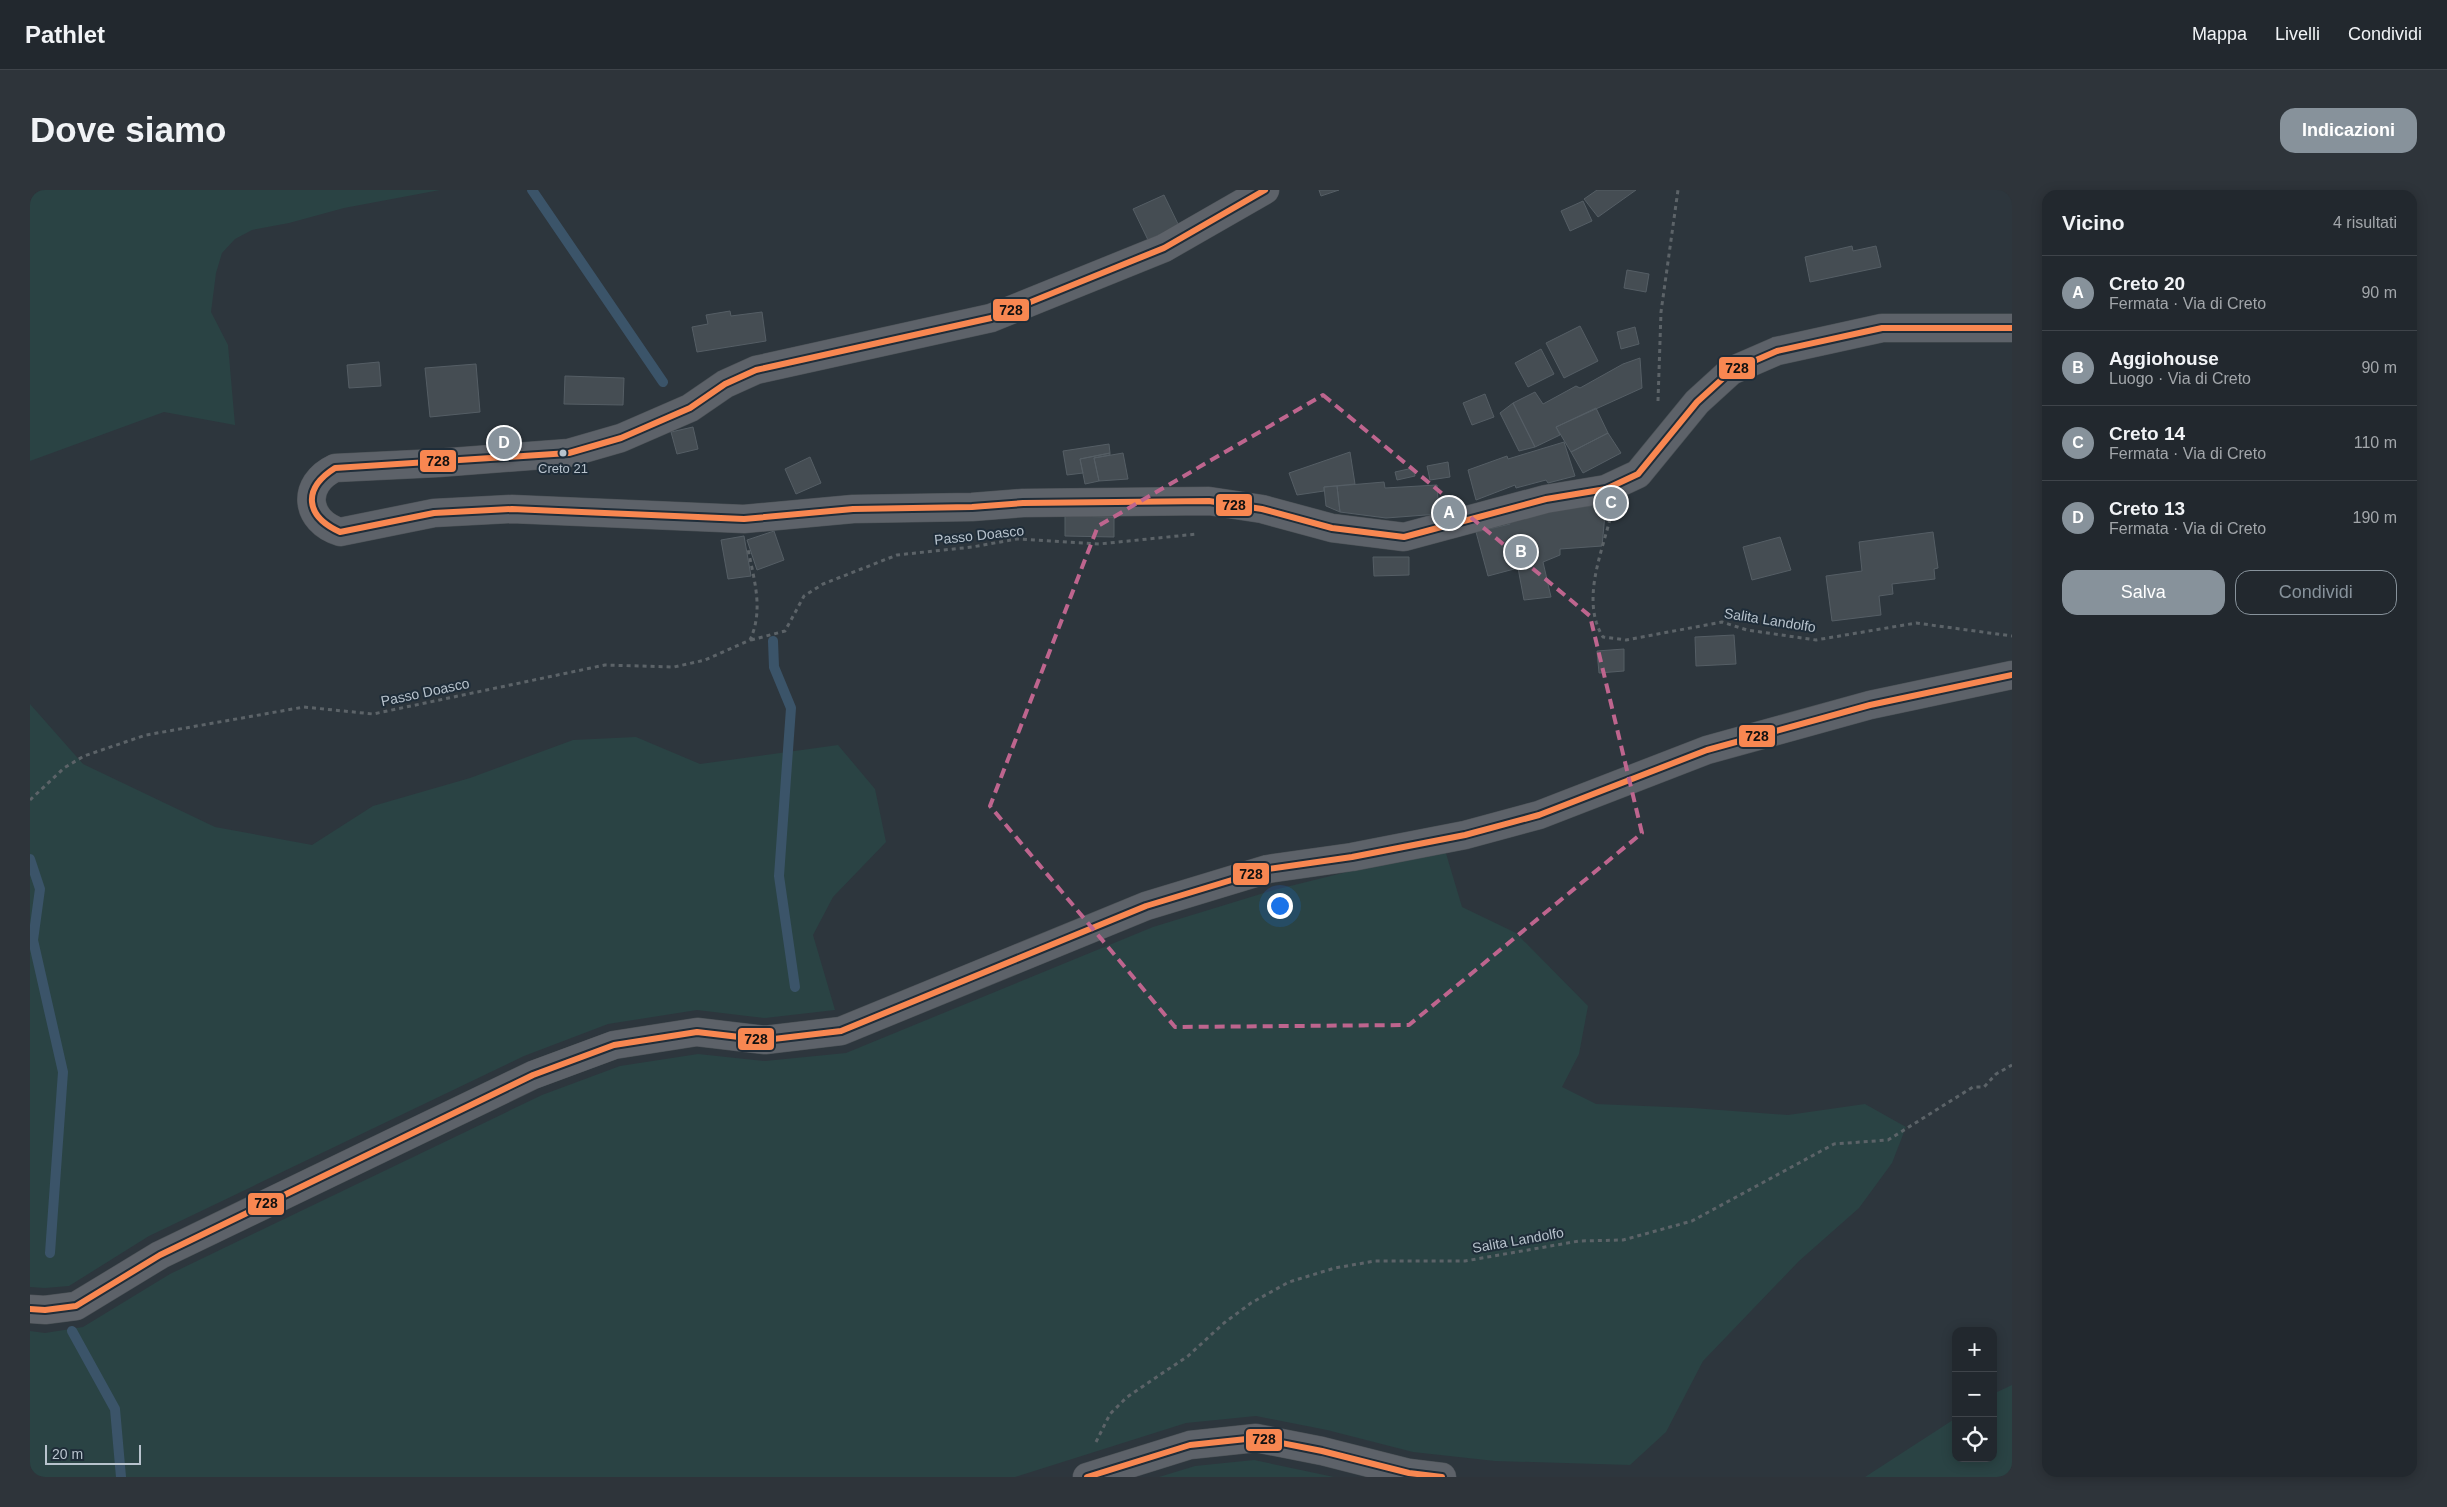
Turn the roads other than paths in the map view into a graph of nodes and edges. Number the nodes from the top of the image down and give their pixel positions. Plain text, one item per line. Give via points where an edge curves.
1 (1265, 190) edge
2 (2012, 328) edge
3 (2012, 675) edge
4 (30, 1309) edge
5 (1087, 1477) edge
6 (1442, 1477) edge

1 - 2 main road via 1164,248 991,318 756,370 725,384 690,408 621,438 569,453 335,468 325,472 312,490 314,513 321,522 340,532 434,513 512,509 744,519 853,509 1209,501 1262,509 1332,528 1404,537 1546,499 1606,489 1638,474 1696,402 1731,371 1777,351 1882,328
3 - 4 main road via 1870,705 1707,750 1539,815 1465,835 1268,869 1146,906 841,1031 765,1040 697,1032 614,1045 533,1075 160,1255 76,1306
5 - 6 main road via 1190,1445 1256,1438 1409,1474

